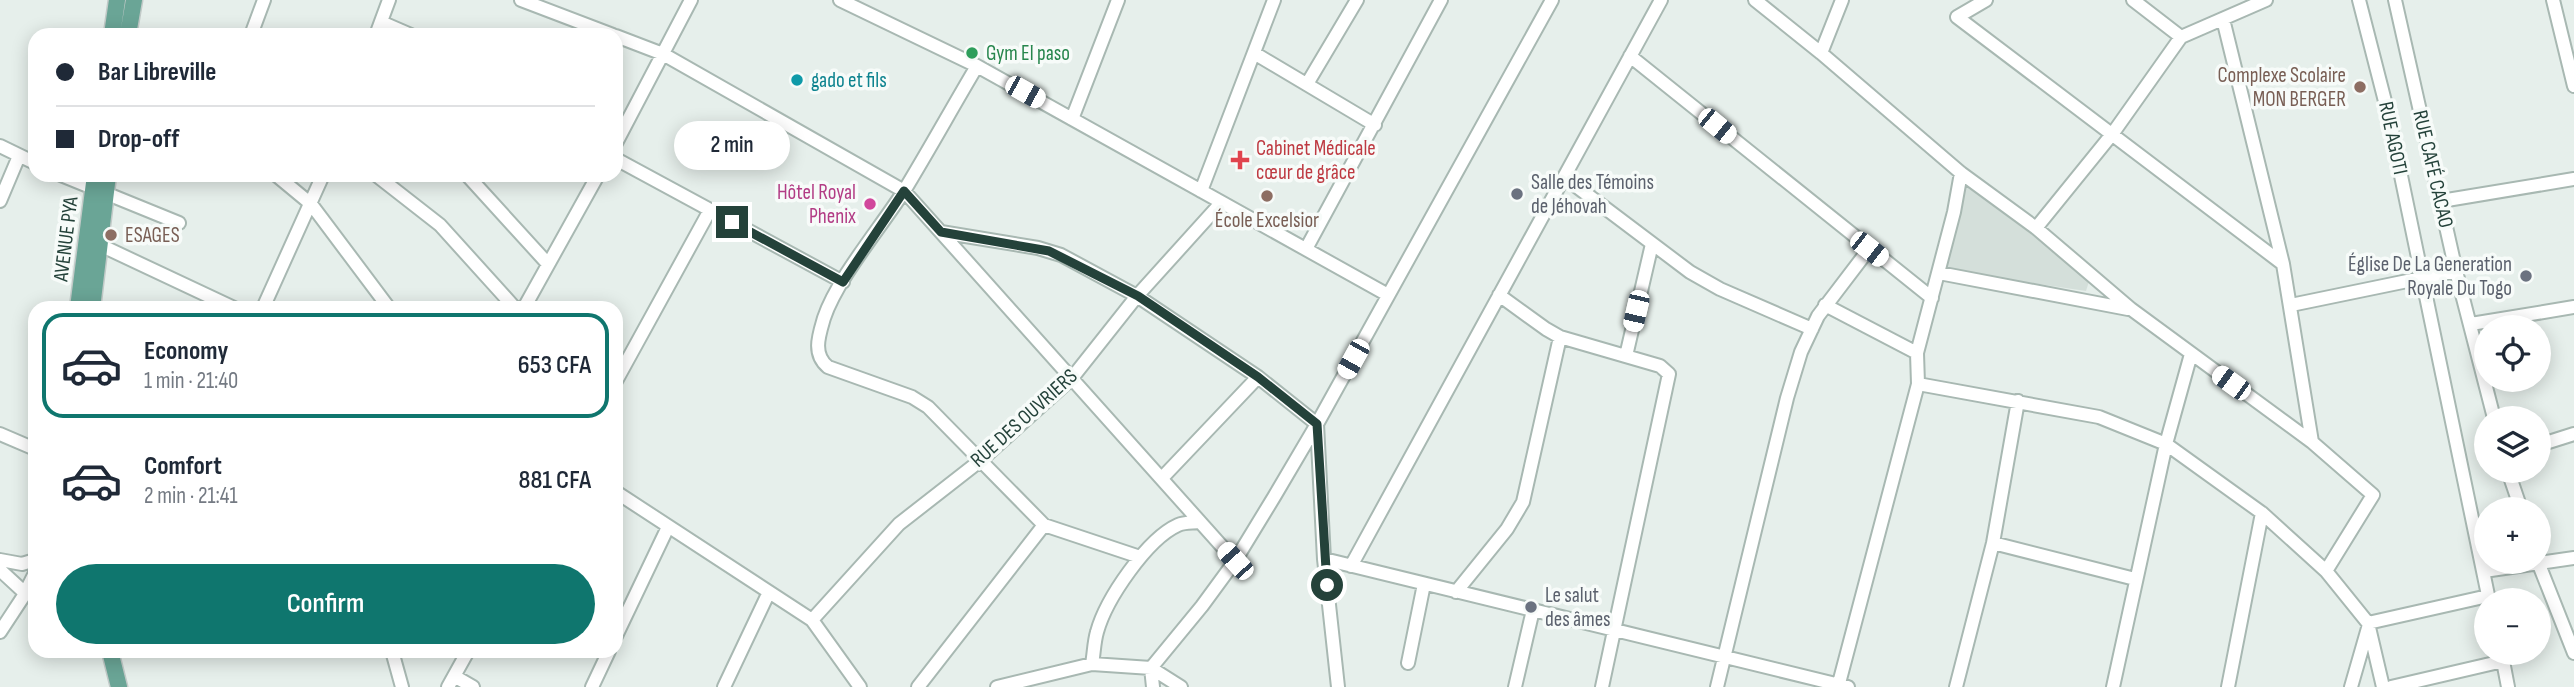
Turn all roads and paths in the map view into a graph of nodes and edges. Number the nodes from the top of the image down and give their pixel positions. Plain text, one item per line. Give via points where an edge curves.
1 (117, 0) edge
2 (134, 0) edge
3 (264, 0) edge
4 (389, 0) edge
5 (522, 0) edge
6 (691, 0) edge
7 (840, 0) edge
8 (1118, 0) edge
9 (1274, 0) edge
10 (1357, 0) edge
11 (1441, 0) edge
12 (1552, 0) edge
13 (1661, 0) edge
14 (1755, 0) edge
15 (1842, 0) edge
16 (1986, 0) edge
17 (2133, 0) edge
18 (2266, 0) edge
19 (2359, 0) edge
20 (2395, 0) edge
21 (2553, 0) edge
22 (858, 3) edge
23 (2223, 19) junction
24 (113, 28) edge
25 (129, 28) edge
26 (254, 28) edge
27 (379, 28) edge
28 (594, 28) edge
29 (2181, 37) junction
30 (623, 39) edge
31 (1254, 53) junction
32 (1822, 53) junction
33 (663, 54) junction
34 (1630, 56) junction
35 (2572, 65) edge
36 (977, 66) junction
37 (1307, 84) junction
38 (2574, 86) edge
39 (1072, 118) junction
40 (623, 120) edge
41 (1375, 125) junction
42 (2113, 133) junction
43 (0, 146) edge
44 (19, 156) junction
45 (28, 160) edge
46 (623, 163) edge
47 (1961, 173) junction
48 (1564, 177) junction
49 (2574, 179) edge
50 (284, 182) edge
51 (320, 182) edge
52 (385, 182) edge
53 (473, 182) edge
54 (594, 182) edge
55 (98, 186) edge
56 (904, 191) junction
57 (1201, 191) junction
58 (0, 201) edge
59 (2441, 201) junction
60 (1221, 202) junction
61 (311, 204) junction
62 (710, 210) junction
63 (179, 223) dead end
64 (2036, 228) junction
65 (941, 232) junction
66 (1652, 244) junction
67 (100, 245) junction
68 (1306, 249) junction
69 (1869, 249) junction
70 (548, 264) junction
71 (2283, 264) junction
72 (2456, 271) junction
73 (1939, 273) junction
74 (2421, 277) junction
75 (843, 282) junction
76 (1388, 295) junction
77 (1499, 295) junction
78 (1138, 296) junction
79 (1932, 298) junction
80 (79, 301) edge
81 (93, 301) edge
82 (219, 301) edge
83 (266, 301) edge
84 (384, 301) edge
85 (509, 301) edge
86 (528, 301) edge
87 (1825, 305) junction
88 (2291, 305) junction
89 (2574, 307) edge
90 (2131, 309) junction
91 (2471, 324) junction
92 (1812, 329) junction
93 (1560, 337) junction
94 (1917, 353) junction
95 (2191, 354) junction
96 (1626, 356) junction
97 (623, 368) edge
98 (1258, 377) junction
99 (1072, 378) junction
100 (1918, 384) junction
101 (2018, 401) junction
102 (2491, 406) edge
103 (1317, 424) junction
104 (0, 434) edge
105 (2574, 434) edge
106 (2551, 441) edge
107 (2312, 442) junction
108 (2166, 444) junction
109 (28, 446) edge
110 (981, 460) junction
111 (1162, 478) junction
112 (623, 497) edge
113 (2262, 513) junction
114 (1199, 522) junction
115 (2474, 523) edge
116 (1044, 525) junction
117 (668, 527) junction
118 (1993, 543) junction
119 (1140, 557) junction
120 (2574, 558) edge
121 (1324, 559) junction
122 (0, 560) edge
123 (1235, 561) junction
124 (2551, 561) edge
125 (28, 562) edge
126 (1351, 566) junction
127 (0, 570) edge
128 (2326, 571) junction
129 (2543, 574) edge
130 (2135, 579) junction
131 (1424, 584) junction
132 (769, 592) junction
133 (1456, 592) junction
134 (28, 593) edge
135 (2474, 601) edge
136 (1533, 610) junction
137 (813, 620) junction
138 (623, 621) edge
139 (2368, 625) junction
140 (1615, 630) junction
141 (0, 632) edge
142 (2574, 653) edge
143 (1724, 657) junction
144 (112, 658) edge
145 (394, 658) edge
146 (464, 658) edge
147 (606, 658) edge
148 (1408, 663) dead end
149 (1092, 664) junction
150 (2474, 664) edge
151 (2504, 665) edge
152 (1151, 668) junction
153 (451, 682) edge
154 (1842, 686) edge
155 (119, 687) edge
156 (402, 687) edge
157 (473, 687) edge
158 (592, 687) edge
159 (724, 687) edge
160 (860, 687) edge
161 (918, 687) edge
162 (997, 687) edge
163 (1153, 687) edge
164 (1181, 687) edge
165 (1338, 687) edge
166 (1515, 687) edge
167 (1602, 687) edge
168 (1717, 687) edge
169 (1956, 687) edge
170 (2113, 687) edge
171 (2228, 687) edge
172 (2351, 687) edge
173 (2384, 687) edge
174 (2390, 687) edge
175 (2508, 687) edge

1 - 24 main road
2 - 25 main road
3 - 26 street
4 - 27 street
5 - 28 street
6 - 33 street
7 - 22 street
8 - 39 street
9 - 31 street
10 - 37 street
11 - 41 street
12 - 76 street
13 - 34 street
14 - 32 street
15 - 32 street
16 - 42 street via 1957,17
17 - 29 street
18 - 23 street
19 - 74 street, RUE AGOTI via 2388,113
20 - 59 street, RUE CAFÉ CACAO
21 - 35 street
22 - 36 street
23 - 29 street
23 - 71 street
29 - 42 street
30 - 33 street
31 - 37 street
31 - 57 street
32 - 47 street
33 - 40 street
33 - 56 street
34 - 48 street
34 - 69 street
35 - 38 street
36 - 39 street
36 - 56 street
37 - 41 street
39 - 57 street
41 - 68 street
42 - 64 street
42 - 71 street
43 - 44 street
44 - 45 street
44 - 58 street
46 - 62 street
47 - 64 street
47 - 73 street
48 - 66 street
48 - 77 street
49 - 59 street
50 - 61 street
51 - 61 street
52 - 85 street via 440,225
53 - 70 street
54 - 70 street
55 - 63 street
55 - 67 main road, AVENUE PYA
55 - 80 main road, AVENUE PYA
56 - 65 street
56 - 75 street
57 - 60 street
59 - 72 street, RUE CAFÉ CACAO
60 - 68 street
60 - 78 street, RUE DES OUVRIERS
61 - 83 street
61 - 84 street
62 - 75 street
62 - 97 street
64 - 90 street
65 - 78 street via 1049,251
65 - 99 street
66 - 92 street via 1720,289
66 - 96 street
67 - 81 main road, AVENUE PYA
67 - 82 street
68 - 76 street
69 - 79 street
69 - 87 street
70 - 86 street
71 - 88 street
72 - 74 street
72 - 91 street, RUE CAFÉ CACAO
73 - 79 street
73 - 90 street
74 - 88 street
74 - 115 street, RUE AGOTI
75 - 110 street via 824,318 817,349 823,362 921,402
76 - 103 street
77 - 93 street
77 - 126 street
78 - 98 street
78 - 99 street, RUE DES OUVRIERS
79 - 94 street
87 - 92 street
87 - 94 street
88 - 107 street
89 - 91 street
90 - 95 street
91 - 102 street, RUE CAFÉ CACAO
92 - 143 street via 1787,398
93 - 96 street
93 - 133 street via 1523,502
94 - 100 street
95 - 107 street
95 - 108 street
96 - 140 street via 1660,366 1669,374
98 - 103 street
98 - 111 street
99 - 110 street, RUE DES OUVRIERS
99 - 111 street
100 - 101 street
100 - 154 street
101 - 108 street via 2099,417
101 - 118 street
103 - 121 street
103 - 123 street
104 - 109 street
105 - 106 street
107 - 128 street via 2373,495
108 - 113 street
108 - 130 street
110 - 116 street
110 - 137 street, RUE DES OUVRIERS via 899,524
111 - 114 street
112 - 117 street
113 - 128 street
113 - 171 street
114 - 119 street via 1175,526
114 - 123 street
116 - 119 street
116 - 161 street
117 - 132 street
117 - 138 street
118 - 130 street
118 - 169 street
119 - 149 street via 1105,613
120 - 124 street
121 - 126 street
121 - 165 street
122 - 125 street
123 - 152 street
126 - 131 street
127 - 134 street
128 - 139 street
129 - 142 street
130 - 170 street
131 - 133 street
131 - 148 street
132 - 137 street
132 - 159 street
133 - 136 street
134 - 141 street
135 - 139 street
136 - 140 street
136 - 166 street
137 - 160 street
139 - 172 street
139 - 173 street
140 - 143 street
140 - 167 street
143 - 154 street
143 - 168 street
144 - 155 main road
145 - 156 street
146 - 153 street
147 - 158 street
149 - 152 street
149 - 162 street
150 - 174 street
151 - 175 street
152 - 163 street
152 - 164 street
153 - 157 street

